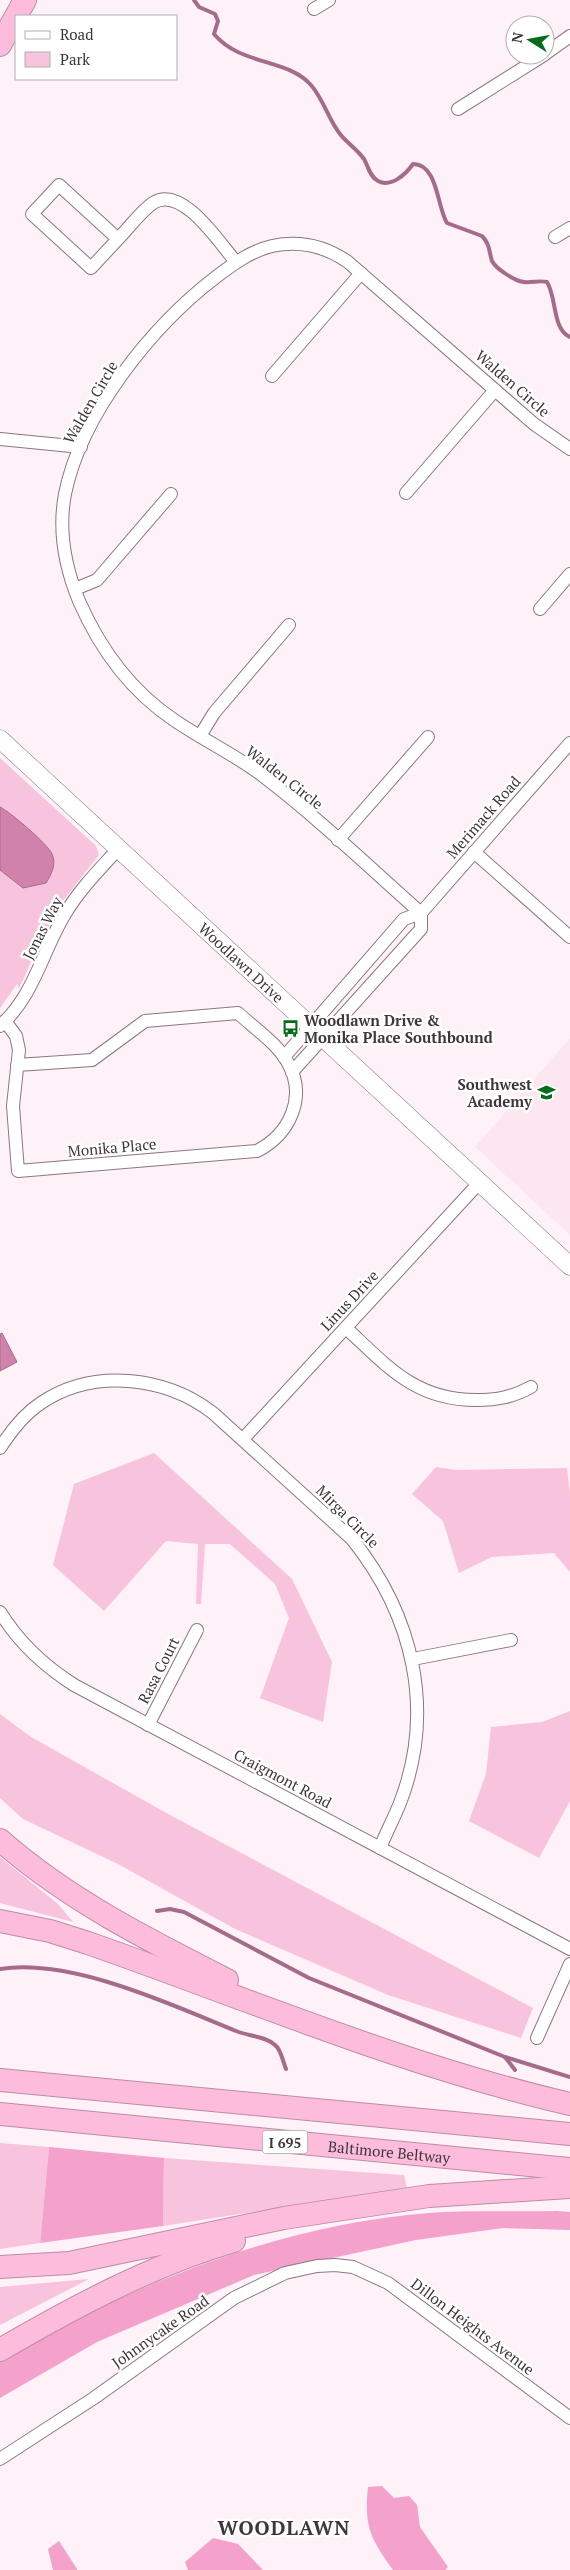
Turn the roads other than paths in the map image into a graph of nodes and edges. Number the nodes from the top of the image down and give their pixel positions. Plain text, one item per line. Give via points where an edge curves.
1 (25, 0) edge
2 (329, 0) edge
3 (314, 9) dead end
4 (17, 15) edge
5 (15, 18) edge
6 (570, 36) edge
7 (0, 45) edge
8 (555, 46) edge
9 (527, 65) edge
10 (458, 109) dead end
11 (570, 228) edge
12 (555, 237) dead end
13 (118, 240) junction
14 (236, 262) junction
15 (361, 273) junction
16 (272, 376) dead end
17 (495, 390) junction
18 (0, 438) edge
19 (81, 447) junction
20 (570, 449) edge
21 (406, 493) dead end
22 (171, 494) dead end
23 (570, 574) edge
24 (75, 589) junction
25 (540, 609) dead end
26 (289, 625) dead end
27 (200, 736) junction
28 (428, 737) dead end
29 (0, 739) edge
30 (570, 743) edge
31 (338, 840) junction
32 (118, 849) junction
33 (474, 852) junction
34 (421, 913) junction
35 (570, 937) edge
36 (2, 1024) edge
37 (317, 1032) junction
38 (288, 1064) junction
39 (17, 1065) junction
40 (480, 1183) junction
41 (570, 1266) edge
42 (346, 1328) junction
43 (531, 1387) dead end
44 (243, 1439) junction
45 (0, 1448) edge
46 (0, 1612) edge
47 (197, 1630) dead end
48 (511, 1640) dead end
49 (413, 1659) junction
50 (148, 1725) junction
51 (0, 1840) edge
52 (380, 1848) junction
53 (0, 1921) edge
54 (570, 1949) edge
55 (570, 1964) edge
56 (322, 2028) junction
57 (538, 2038) dead end
58 (0, 2080) edge
59 (570, 2104) edge
60 (0, 2114) edge
61 (570, 2134) edge
62 (570, 2169) edge
63 (570, 2187) edge
64 (348, 2209) junction
65 (0, 2267) edge
66 (353, 2267) joint
67 (0, 2350) edge
68 (570, 2418) edge
69 (0, 2458) edge

1 - 4 highway
2 - 3 street
5 - 7 highway
6 - 8 street
9 - 10 street
11 - 12 street
13 - 13 street via 59,185 32,214 91,268
13 - 14 street via 154,202 174,201 192,210
14 - 15 street, Walden Circle via 271,246 302,244 333,253
14 - 19 street, Walden Circle via 186,302 154,334 101,410
15 - 16 street
15 - 17 street, Walden Circle
17 - 20 street, Walden Circle via 534,424
17 - 21 street
18 - 19 street
19 - 24 street, Walden Circle via 68,482 62,521 64,553
22 - 24 street via 97,580
23 - 25 street
24 - 27 street, Walden Circle via 100,641 126,678 161,710
26 - 27 street via 214,713
27 - 31 street, Walden Circle via 262,775
28 - 31 street
29 - 32 main road, Woodlawn Drive
30 - 33 street, Merimack Road
31 - 34 street, Walden Circle
32 - 36 street, Jonas Way via 69,907 21,1004
32 - 37 main road, Woodlawn Drive
33 - 34 street, Merimack Road
33 - 35 street
34 - 37 street, Merimack Road via 404,919
34 - 37 street, Merimack Road via 421,928
36 - 39 street, Monika Place via 18,1042
37 - 38 street, Merimack Road
37 - 38 street, Merimack Road
37 - 40 main road, Woodlawn Drive
38 - 39 street via 238,1014 145,1021 92,1060
38 - 39 street, Monika Place via 296,1098 291,1116 277,1137 257,1150 18,1171 14,1106
40 - 41 main road, Woodlawn Drive
40 - 42 street, Linus Drive
42 - 43 street via 415,1388 450,1400 504,1399
42 - 44 street, Linus Drive
44 - 45 street, Mirga Circle via 196,1400 158,1385 135,1381 96,1382 41,1403 23,1419
44 - 49 street, Mirga Circle via 352,1539 370,1561 397,1612
46 - 50 street, Craigmont Road via 17,1636 54,1672
47 - 50 street, Rasa Court
48 - 49 street
49 - 52 street, Mirga Circle via 418,1691 415,1751 400,1803
50 - 52 street, Craigmont Road
51 - 56 highway via 70,1892 130,1930
52 - 54 street, Craigmont Road
53 - 56 highway via 50,1930
55 - 57 street
56 - 59 highway via 457,2074
58 - 61 highway, I 695
60 - 62 highway, Baltimore Beltway / I 695
63 - 64 highway via 430,2196
64 - 65 highway via 284,2218 69,2263
64 - 67 highway via 225,2244 172,2264 76,2306
66 - 68 street, Dillon Heights Avenue via 407,2295
66 - 69 street, Johnnycake Road via 335,2264 302,2268 256,2286 234,2298 94,2398

